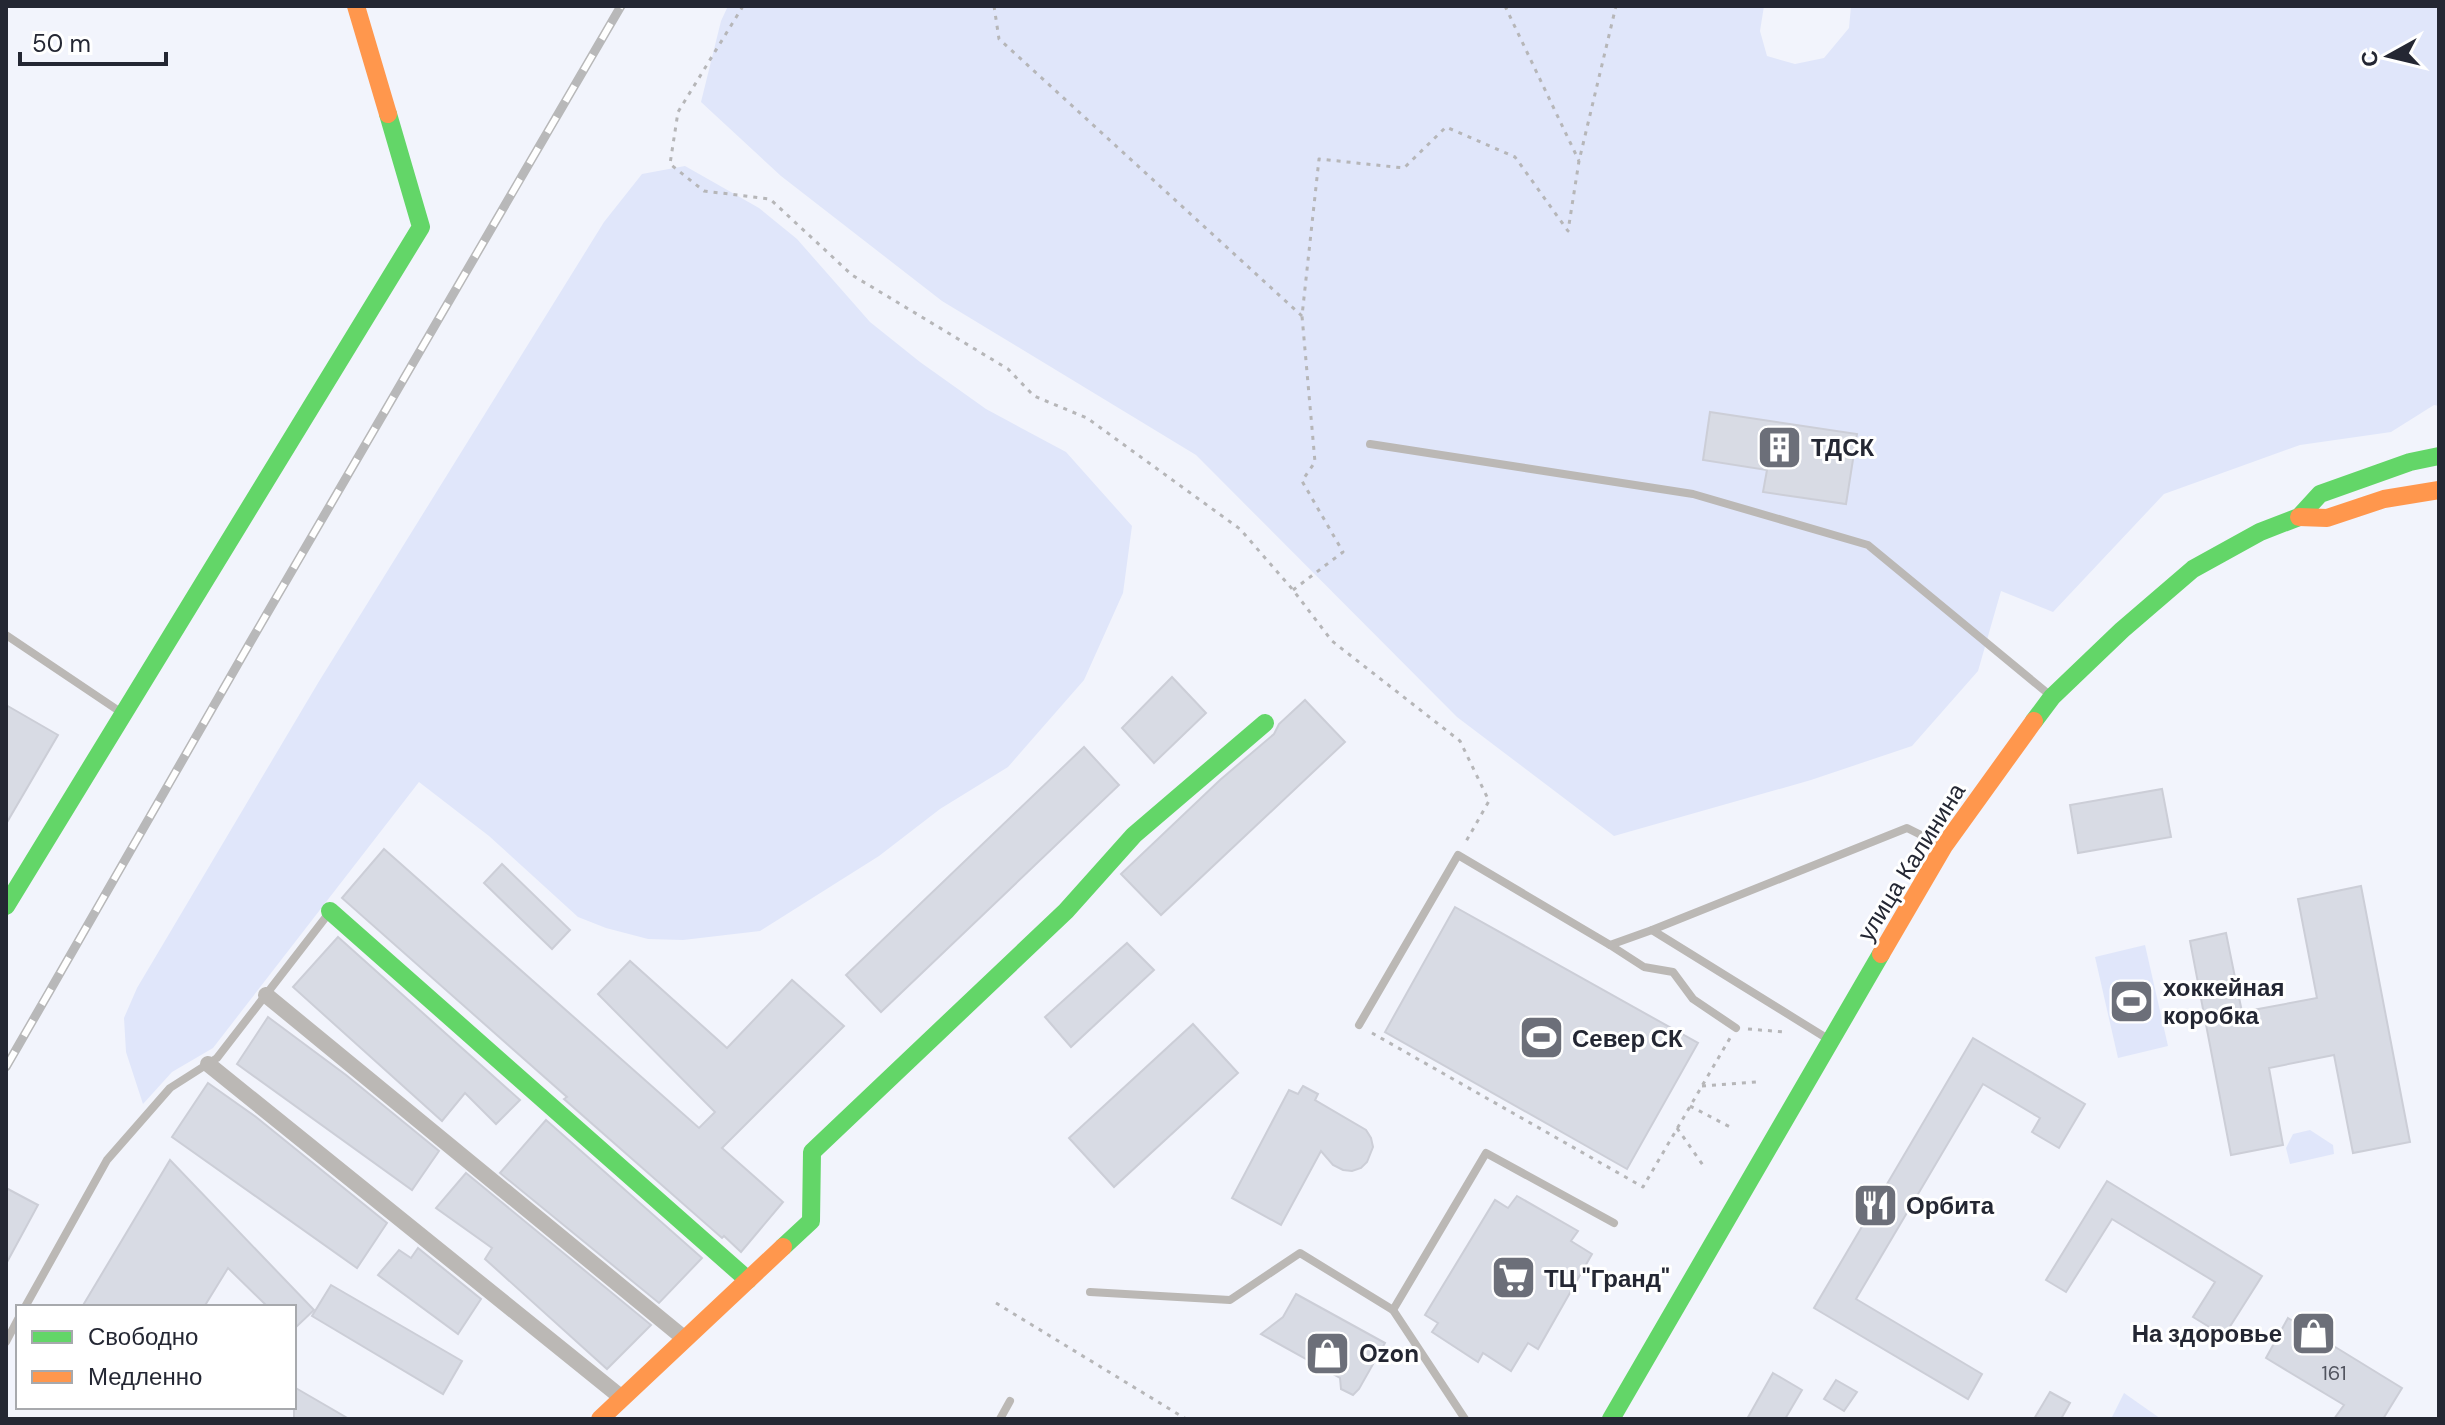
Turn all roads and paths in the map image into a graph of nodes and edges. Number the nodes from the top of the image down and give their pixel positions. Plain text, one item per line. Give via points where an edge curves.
1 (356, 6) edge
2 (743, 6) edge
3 (994, 6) edge
4 (1505, 6) edge
5 (1616, 6) edge
6 (1579, 161) junction
7 (1302, 316) junction
8 (1370, 444) dead end
9 (2439, 456) edge
10 (2439, 490) edge
11 (2299, 517) junction
12 (1293, 590) junction
13 (6, 635) edge
14 (2052, 697) junction
15 (123, 714) junction
16 (1265, 723) dead end
17 (1944, 846) junction
18 (1458, 855) junction
19 (6, 906) edge
20 (330, 911) joint
21 (1652, 930) junction
22 (1610, 945) junction
23 (266, 995) junction
24 (1359, 1025) joint
25 (1736, 1028) junction
26 (1785, 1032) dead end
27 (1831, 1042) junction
28 (208, 1064) junction
29 (1756, 1082) dead end
30 (1702, 1086) junction
31 (1690, 1106) junction
32 (1730, 1127) dead end
33 (1677, 1128) junction
34 (1705, 1168) dead end
35 (1614, 1223) dead end
36 (748, 1280) junction
37 (1090, 1292) dead end
38 (996, 1303) dead end
39 (26, 1305) edge
40 (1393, 1310) junction
41 (16, 1323) edge
42 (685, 1339) junction
43 (6, 1342) edge
44 (622, 1398) junction
45 (1010, 1401) dead end
46 (600, 1419) edge
47 (1000, 1419) edge
48 (1186, 1419) edge
49 (1465, 1419) edge
50 (1611, 1419) edge

1 - 15 street via 421,227
2 - 12 path via 678,112 670,164 704,191 770,199 852,275 1008,369 1034,396 1087,418 1240,529
3 - 7 path via 999,39
4 - 6 path
5 - 6 path
6 - 7 path via 1568,231 1515,157 1446,127 1404,168 1319,159
7 - 12 path via 1315,462 1302,481 1343,552
8 - 14 lane via 1693,494 1868,545
9 - 11 street, улица Калинина via 2320,494
10 - 11 street via 2384,499 2327,518
11 - 14 street, улица Калинина via 2193,569
12 - 18 path via 1332,641 1460,741 1489,801
13 - 15 lane
14 - 17 street, улица Калинина
15 - 19 street
16 - 36 street via 1134,835 1066,911 812,1152 811,1221
17 - 21 lane via 1907,828
17 - 27 street, улица Калинина
18 - 22 lane
18 - 24 lane
20 - 23 lane
20 - 36 street
21 - 22 lane
21 - 27 lane
22 - 25 lane via 1644,967 1673,972 1693,999
23 - 28 lane
23 - 42 street
24 - 33 path via 1643,1187
25 - 26 path
25 - 30 path
27 - 50 street, улица Калинина
28 - 39 lane via 170,1088 107,1160
28 - 44 street
29 - 30 path
30 - 31 path
31 - 32 path
31 - 33 path
33 - 34 path
35 - 40 lane via 1486,1153
36 - 42 street
37 - 40 lane via 1230,1300 1300,1253
38 - 48 path
40 - 49 lane
41 - 43 lane
42 - 44 street
44 - 46 street
45 - 47 lane

